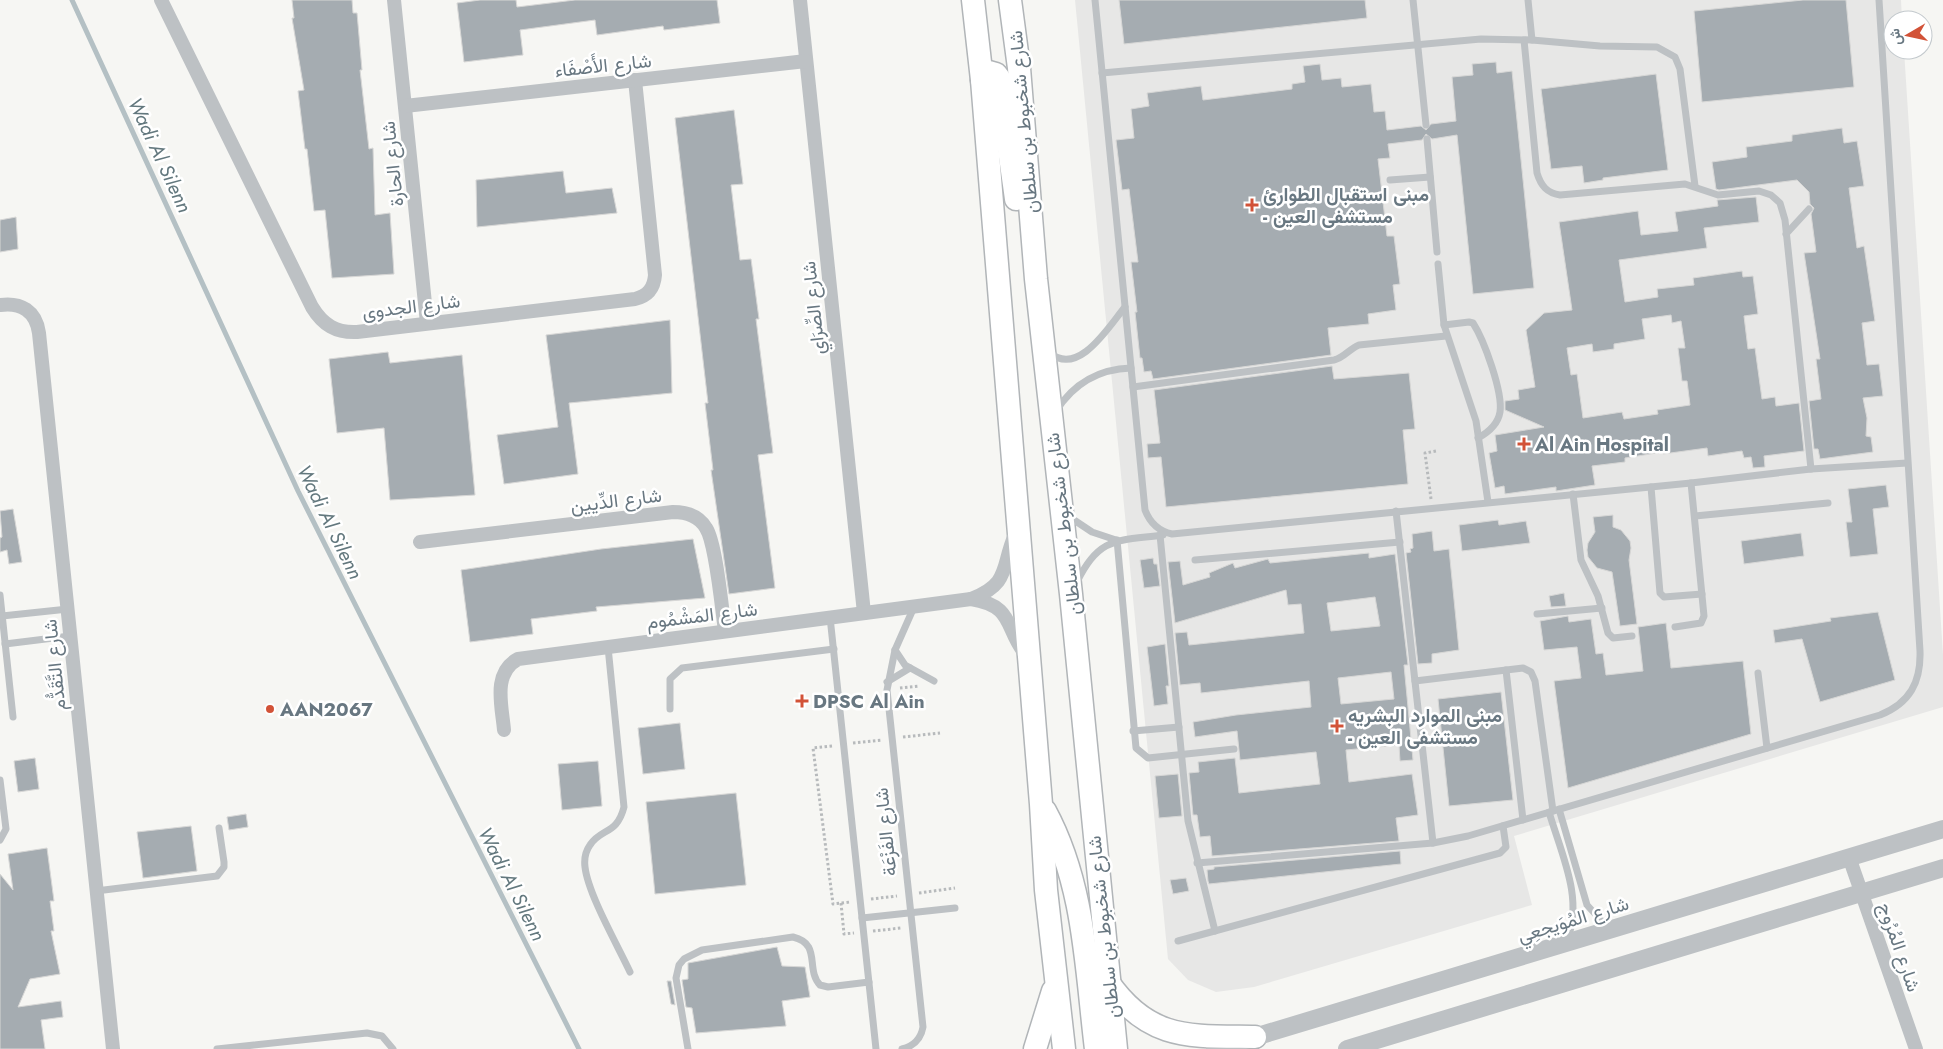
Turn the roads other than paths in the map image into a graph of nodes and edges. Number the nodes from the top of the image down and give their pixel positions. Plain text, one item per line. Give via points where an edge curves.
1 (161, 0) edge
2 (394, 0) edge
3 (800, 0) edge
4 (973, 0) edge
5 (1010, 0) edge
6 (1095, 0) edge
7 (1413, 0) edge
8 (1528, 0) edge
9 (1879, 0) edge
10 (1528, 40) junction
11 (1418, 44) junction
12 (806, 61) junction
13 (1102, 73) junction
14 (634, 80) junction
15 (982, 80) junction
16 (405, 106) junction
17 (1426, 125) dead end
18 (1427, 139) dead end
19 (1430, 177) junction
20 (1390, 180) dead end
21 (1695, 186) junction
22 (1809, 209) dead end
23 (1786, 234) junction
24 (1437, 252) dead end
25 (1438, 264) dead end
26 (1036, 279) junction
27 (0, 305) edge
28 (1125, 307) junction
29 (427, 324) junction
30 (1444, 325) junction
31 (1446, 336) junction
32 (1043, 346) junction
33 (1131, 368) junction
34 (1133, 387) junction
35 (1051, 423) junction
36 (1478, 438) junction
37 (1907, 463) junction
38 (1811, 469) junction
39 (1691, 483) junction
40 (1651, 487) junction
41 (1572, 494) junction
42 (1488, 502) junction
43 (1828, 503) dead end
44 (1061, 508) junction
45 (1396, 511) junction
46 (1695, 516) junction
47 (1018, 529) junction
48 (1172, 534) junction
49 (1160, 535) junction
50 (1116, 540) junction
51 (420, 542) dead end
52 (1400, 542) junction
53 (1195, 560) dead end
54 (1071, 594) junction
55 (1702, 594) junction
56 (0, 595) edge
57 (971, 599) junction
58 (914, 606) junction
59 (1602, 608) junction
60 (68, 609) junction
61 (864, 613) junction
62 (1537, 614) dead end
63 (2, 616) junction
64 (830, 617) junction
65 (1675, 627) dead end
66 (725, 631) junction
67 (70, 636) junction
68 (1632, 636) dead end
69 (5, 644) junction
70 (608, 646) junction
71 (834, 649) junction
72 (894, 650) junction
73 (1029, 658) junction
74 (910, 668) junction
75 (1506, 670) junction
76 (1758, 674) dead end
77 (934, 681) dead end
78 (1415, 681) junction
79 (887, 686) junction
80 (670, 710) dead end
81 (13, 717) dead end
82 (1179, 727) junction
83 (504, 730) dead end
84 (1133, 731) junction
85 (1234, 748) dead end
86 (1767, 748) junction
87 (1182, 754) junction
88 (0, 780) edge
89 (1041, 804) junction
90 (1554, 811) junction
91 (1522, 820) junction
92 (1503, 826) junction
93 (220, 828) dead end
94 (1941, 828) edge
95 (0, 840) edge
96 (1433, 843) junction
97 (1848, 857) junction
98 (1198, 863) junction
99 (1943, 868) edge
100 (96, 892) junction
101 (1861, 893) junction
102 (955, 908) dead end
103 (910, 912) junction
104 (862, 918) junction
105 (1609, 930) junction
106 (1215, 931) junction
107 (1178, 941) dead end
108 (1566, 943) junction
109 (630, 972) dead end
110 (1056, 975) junction
111 (1107, 980) junction
112 (869, 982) junction
113 (1255, 1037) junction
114 (113, 1049) edge
115 (217, 1049) edge
116 (393, 1049) edge
117 (688, 1049) edge
118 (876, 1049) edge
119 (902, 1049) edge
120 (1035, 1049) edge
121 (1064, 1049) edge
122 (1096, 1049) edge
123 (1116, 1049) edge
124 (1215, 1049) edge
125 (1347, 1049) edge
126 (1916, 1049) edge

1 - 29 street, شارع الجدوى via 321,320 334,329 349,332
2 - 16 street, شارع الحارة
3 - 12 street, شارع الصِّرَاي
4 - 15 main road, شارع شخبوط بن سلطان
5 - 26 main road, شارع شخبوط بن سلطان via 1020,68
6 - 13 lane
7 - 11 lane
8 - 10 lane
9 - 37 lane
10 - 11 lane via 1481,39
10 - 21 lane via 1650,46 1664,49 1674,57 1680,69
10 - 21 lane via 1537,173 1545,189 1560,195 1685,184
11 - 13 lane
11 - 17 lane
12 - 14 street, شارع الأَصْفَاء
12 - 61 street, شارع الصِّرَاي
13 - 28 lane
14 - 16 street, شارع الأَصْفَاء
14 - 29 street, شارع الجدوى via 655,275 648,294 635,299
15 - 26 main road via 989,72 999,78 1019,229
15 - 47 main road, شارع شخبوط بن سلطان
16 - 29 street, شارع الحارة
18 - 19 lane
19 - 20 lane
19 - 24 lane
21 - 23 lane via 1718,195 1759,191 1771,195 1783,208
22 - 23 lane
23 - 38 lane
25 - 30 lane
26 - 32 main road, شارع شخبوط بن سلطان
27 - 60 street, شارع التَّقَدُّم via 16,304 25,308 38,323
28 - 32 lane via 1079,357 1059,358
28 - 33 lane
30 - 31 lane
30 - 36 lane via 1473,323 1493,373 1500,413 1493,427
31 - 34 lane via 1359,345 1334,360
31 - 36 lane via 1469,395
32 - 35 main road, شارع شخبوط بن سلطان
33 - 34 lane
33 - 35 lane via 1106,371 1082,382 1063,400
34 - 48 lane via 1146,510 1158,528
35 - 44 main road, شارع شخبوط بن سلطان
36 - 42 lane
37 - 38 lane
37 - 86 lane via 1920,651 1917,682 1906,700 1890,711
38 - 39 lane
39 - 40 lane
39 - 46 lane
40 - 41 lane
40 - 55 lane via 1660,593 1667,598
41 - 42 lane
41 - 59 lane via 1581,560
42 - 45 lane
43 - 46 lane
44 - 50 lane via 1086,529
44 - 54 main road, شارع شخبوط بن سلطان
45 - 48 lane
45 - 52 lane
46 - 55 lane
47 - 57 street, شارع المَشْمُوم via 1002,576 989,590
47 - 73 main road, شارع شخبوط بن سلطان
48 - 49 lane
49 - 50 lane
49 - 82 lane
50 - 54 lane via 1090,559
50 - 84 lane
51 - 66 street, شارع الدِّيين via 686,513 699,519 710,536
52 - 53 lane
52 - 78 lane
54 - 111 main road, شارع شخبوط بن سلطان
55 - 65 lane via 1701,623
56 - 63 lane
57 - 58 street, شارع المَشْمُوم
57 - 73 street, شارع المَشْمُوم via 991,604 1007,617 1017,641
58 - 61 street, شارع المَشْمُوم
58 - 72 lane, شارع الفَزْعَة
59 - 62 lane
59 - 68 lane via 1610,636
60 - 63 lane
60 - 67 street, شارع التَّقَدُّم
61 - 64 street, شارع المَشْمُوم
63 - 69 lane
64 - 66 street, شارع المَشْمُوم
64 - 71 lane, شارع الفَزْعَة
66 - 70 street, شارع المَشْمُوم
67 - 69 lane
67 - 100 street, شارع التَّقَدُّم
69 - 81 lane
70 - 83 street, شارع المَشْمُوم via 525,657 511,662 500,682
70 - 109 lane via 624,807 618,823 589,846 584,865 588,883
71 - 80 lane via 682,668 673,674 669,684
71 - 104 lane, شارع الفَزْعَة
72 - 74 lane
72 - 79 lane, شارع الفَزْعَة
73 - 89 main road, شارع شخبوط بن سلطان
74 - 77 lane
74 - 79 lane
75 - 78 lane
75 - 90 lane via 1523,668 1531,672 1535,681
75 - 91 lane
76 - 86 lane
78 - 96 lane
79 - 103 lane, شارع الفَزْعَة
82 - 84 lane
82 - 87 lane
84 - 87 lane via 1136,748 1143,756
85 - 87 lane
86 - 90 lane
87 - 98 lane via 1188,821
88 - 95 lane via 6,829
89 - 110 main road, شارع شخبوط بن سلطان via 1046,890
89 - 122 main road via 1063,848 1077,896
90 - 91 lane
90 - 105 lane via 1587,904
90 - 108 lane via 1574,899 1573,924
91 - 92 lane
92 - 96 lane
92 - 106 lane via 1506,845 1500,853
93 - 100 lane via 224,868 217,876
94 - 97 street, شارع المُوَيجعِي
96 - 98 lane
97 - 101 street, شارع المُرُوج
97 - 105 street, شارع المُوَيجعِي
98 - 106 lane
99 - 101 street
100 - 114 street, شارع التَّقَدُّم
101 - 125 street
101 - 126 street, شارع المُرُوج
102 - 103 lane
103 - 104 lane
103 - 119 lane, شارع الفَزْعَة via 923,1027 918,1039
104 - 112 lane, شارع الفَزْعَة
105 - 108 street, شارع المُوَيجعِي
106 - 107 lane
108 - 113 street, شارع المُوَيجعِي
110 - 120 main road
110 - 121 main road, شارع شخبوط بن سلطان
111 - 113 main road via 1126,1005 1152,1024 1167,1030 1200,1036
111 - 123 main road, شارع شخبوط بن سلطان
112 - 117 lane via 828,988 820,985 815,977 809,947 793,937 695,952 679,965 676,978
112 - 118 lane, شارع الفَزْعَة
113 - 124 street, شارع المُوَيجعِي
115 - 116 lane via 367,1033 382,1036

